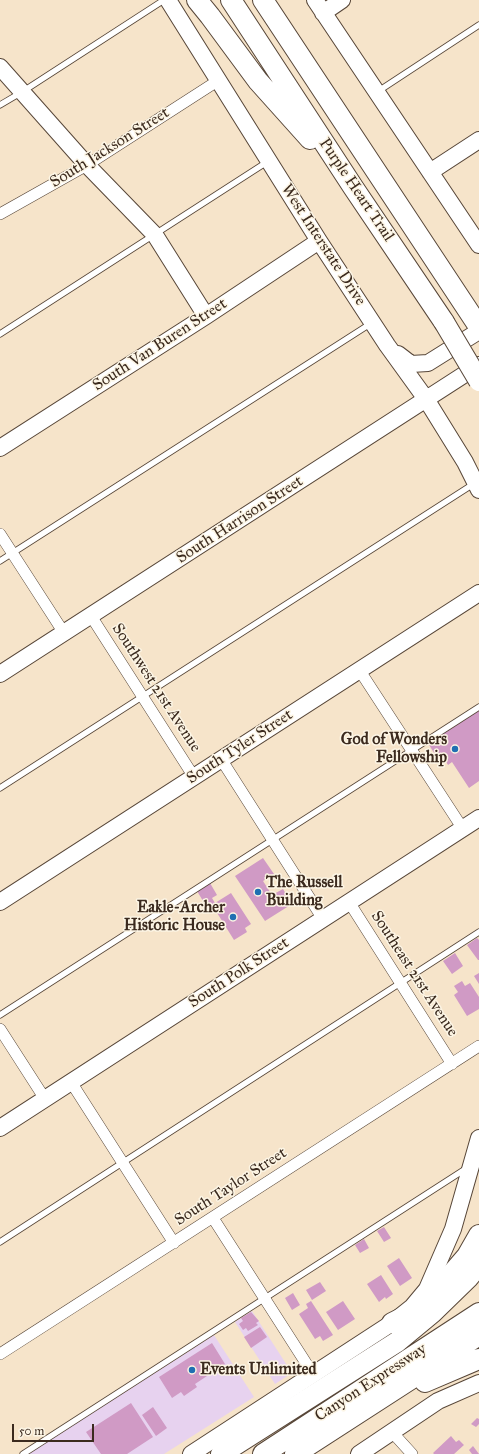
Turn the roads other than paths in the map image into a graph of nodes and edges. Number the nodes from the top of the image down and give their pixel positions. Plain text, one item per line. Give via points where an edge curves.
1 (164, 0) edge
2 (168, 0) edge
3 (197, 0) edge
4 (231, 0) edge
5 (263, 0) edge
6 (275, 0) edge
7 (342, 0) edge
8 (319, 6) edge
9 (479, 25) edge
10 (0, 67) edge
11 (219, 80) junction
12 (22, 92) junction
13 (376, 92) junction
14 (326, 96) junction
15 (0, 105) edge
16 (479, 140) edge
17 (269, 161) junction
18 (87, 165) junction
19 (430, 172) junction
20 (353, 187) junction
21 (0, 214) edge
22 (155, 235) junction
23 (319, 241) junction
24 (479, 245) edge
25 (206, 316) junction
26 (373, 322) junction
27 (479, 327) edge
28 (479, 332) edge
29 (0, 334) edge
30 (387, 345) junction
31 (479, 365) edge
32 (479, 381) edge
33 (426, 399) junction
34 (0, 448) edge
35 (477, 486) edge
36 (0, 534) edge
37 (12, 553) junction
38 (0, 561) edge
39 (479, 593) edge
40 (91, 616) junction
41 (64, 633) junction
42 (360, 670) junction
43 (0, 674) edge
44 (142, 697) junction
45 (479, 707) edge
46 (412, 751) junction
47 (221, 759) junction
48 (194, 777) junction
49 (0, 788) edge
50 (479, 818) edge
51 (462, 829) junction
52 (272, 840) junction
53 (0, 902) edge
54 (349, 902) junction
55 (323, 919) junction
56 (479, 932) edge
57 (400, 983) junction
58 (0, 1016) edge
59 (0, 1029) edge
60 (478, 1048) edge
61 (452, 1064) junction
62 (71, 1082) junction
63 (45, 1099) junction
64 (0, 1128) edge
65 (479, 1138) edge
66 (122, 1162) junction
67 (472, 1165) junction
68 (213, 1218) junction
69 (479, 1235) edge
70 (0, 1242) edge
71 (174, 1243) junction
72 (479, 1264) edge
73 (264, 1298) junction
74 (479, 1313) edge
75 (392, 1323) junction
76 (479, 1335) edge
77 (0, 1354) edge
78 (479, 1359) edge
79 (313, 1374) junction
80 (479, 1383) edge
81 (353, 1416) junction
82 (316, 1419) junction
83 (392, 1432) junction
84 (23, 1454) edge
85 (191, 1454) edge
86 (221, 1454) edge
87 (238, 1454) edge
88 (263, 1454) edge
89 (295, 1454) edge
90 (359, 1454) edge
91 (412, 1454) edge

1 - 12 lane
2 - 11 main road, West Interstate Drive
3 - 20 highway via 258,81
4 - 20 highway, Purple Heart Trail
5 - 14 highway, Purple Heart Trail
6 - 14 highway
7 - 8 main road
8 - 13 main road
9 - 13 lane
10 - 12 main road
11 - 17 main road, West Interstate Drive
11 - 18 street, South Jackson Street
12 - 15 lane
12 - 18 main road
13 - 19 main road
14 - 27 highway, Purple Heart Trail
16 - 19 main road
17 - 22 lane
17 - 23 main road, West Interstate Drive
18 - 21 street, South Jackson Street
18 - 22 main road
19 - 24 main road
20 - 32 highway, Purple Heart Trail, bridge via 444,322
22 - 25 main road
22 - 29 lane
23 - 25 main road, South Van Buren Street
23 - 26 main road, West Interstate Drive
25 - 34 main road, South Van Buren Street
26 - 30 main road, West Interstate Drive
26 - 37 lane
28 - 30 main road via 428,363 411,364
30 - 33 main road, West Interstate Drive
31 - 33 main road, South Harrison Street
33 - 35 main road, West Interstate Drive
33 - 40 main road, South Harrison Street
35 - 44 lane
36 - 37 street
37 - 38 lane
37 - 41 street
39 - 42 main road, South Tyler Street
40 - 41 main road, South Harrison Street
40 - 44 street, Southwest 21st Avenue
41 - 43 main road, South Harrison Street
42 - 46 street
42 - 47 main road, South Tyler Street
44 - 48 street, Southwest 21st Avenue
44 - 49 lane
45 - 46 lane
46 - 51 street
46 - 52 lane
47 - 48 main road, South Tyler Street
47 - 52 street, Southwest 21st Avenue
48 - 53 main road, South Tyler Street
50 - 51 main road, South Polk Street
51 - 54 main road, South Polk Street
52 - 55 street, Southwest 21st Avenue
52 - 58 lane
54 - 55 main road, South Polk Street
54 - 57 street, Southeast 21st Avenue
55 - 62 main road, South Polk Street
56 - 57 lane
57 - 61 street, Southeast 21st Avenue
57 - 66 lane
59 - 63 street
60 - 61 street, South Taylor Street
61 - 68 street, South Taylor Street
62 - 63 main road, South Polk Street
62 - 66 street
63 - 64 main road, South Polk Street
65 - 67 main road
66 - 70 lane
66 - 71 street
67 - 73 lane
67 - 75 main road via 454,1229 427,1289 412,1307
68 - 71 street, South Taylor Street
68 - 73 street
69 - 75 highway via 467,1256 429,1300 412,1313
71 - 77 street, South Taylor Street
72 - 86 highway via 432,1313 397,1342
73 - 79 street
73 - 84 lane
74 - 82 highway, Canyon Expressway
75 - 79 main road
76 - 81 highway, Canyon Expressway
78 - 81 highway
79 - 85 main road
80 - 83 main road via 438,1401
81 - 89 highway, Canyon Expressway
82 - 87 highway
82 - 88 highway, Canyon Expressway
83 - 90 main road
83 - 91 street

